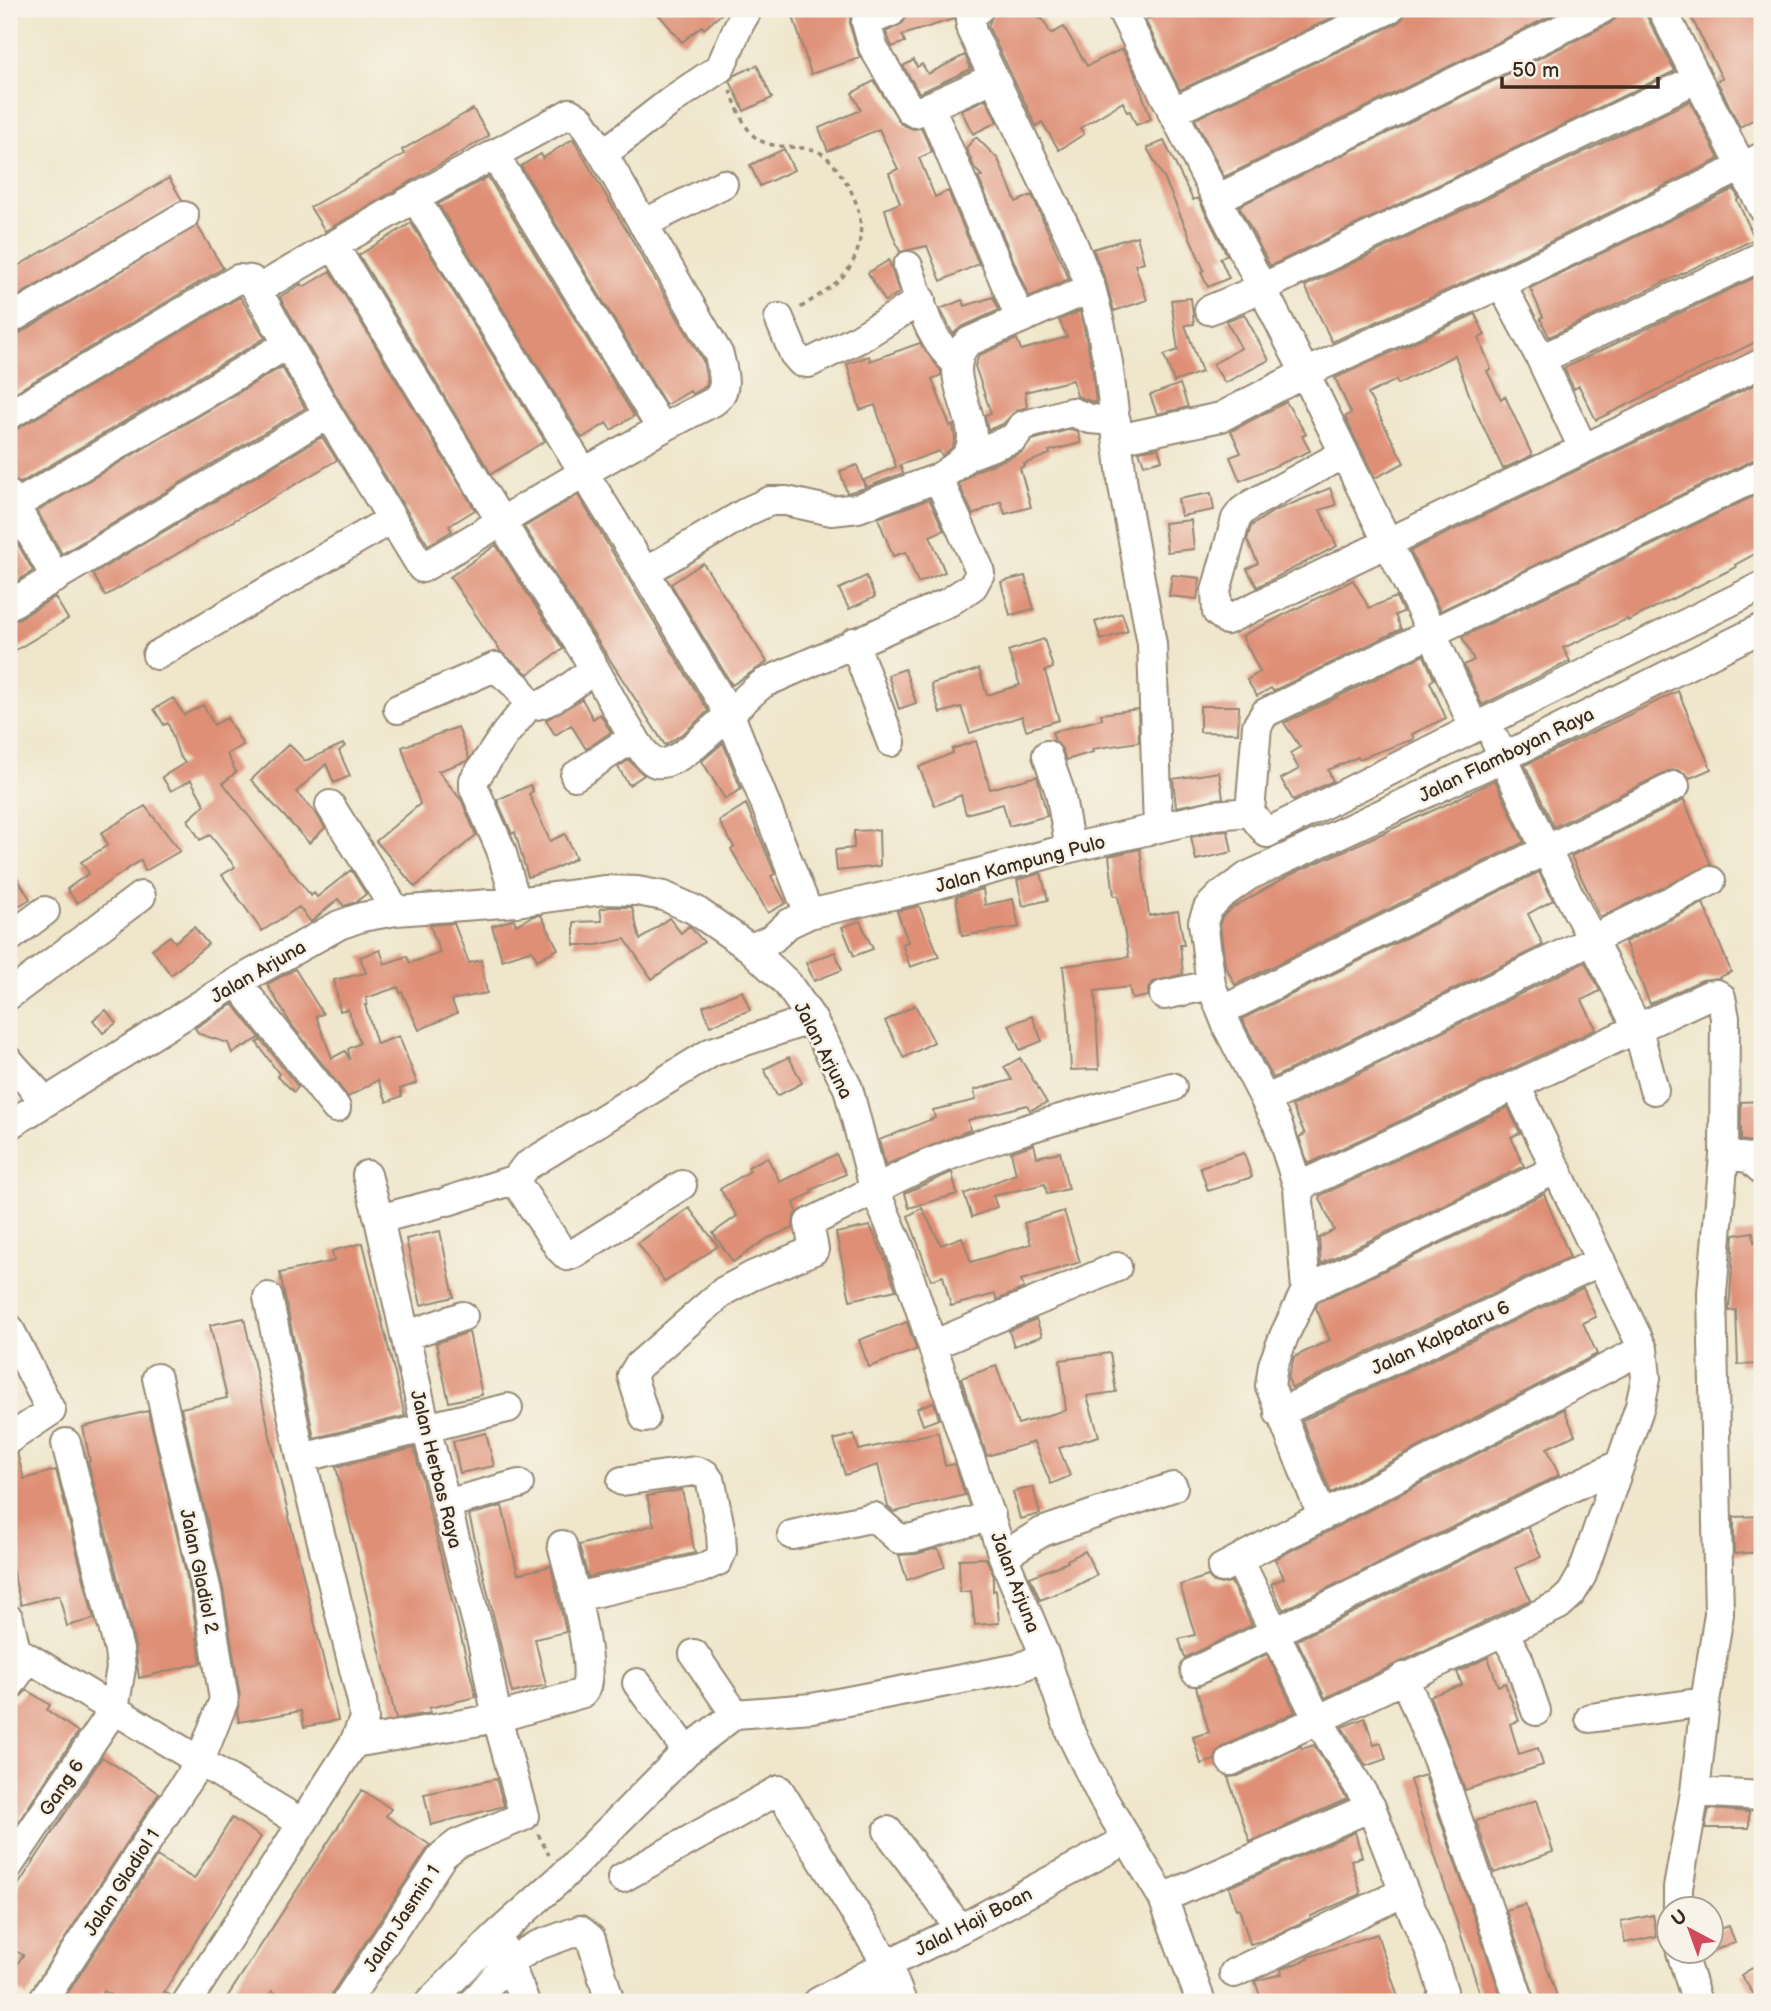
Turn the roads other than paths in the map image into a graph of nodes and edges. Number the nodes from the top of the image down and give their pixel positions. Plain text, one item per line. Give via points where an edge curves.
1 (748, 9) edge
2 (890, 9) edge
3 (979, 9) edge
4 (1389, 9) edge
5 (1602, 9) edge
6 (1662, 9) edge
7 (1131, 12) edge
8 (993, 78) junction
9 (1696, 79) junction
10 (929, 106) junction
11 (1172, 111) junction
12 (494, 154) junction
13 (603, 154) junction
14 (1751, 162) edge
15 (723, 184) dead end
16 (415, 198) junction
17 (1217, 199) junction
18 (1762, 207) edge
19 (184, 216) dead end
20 (643, 224) junction
21 (334, 246) junction
22 (1762, 256) edge
23 (908, 266) dead end
24 (1500, 284) junction
25 (1091, 288) junction
26 (1262, 288) junction
27 (257, 290) junction
28 (920, 300) junction
29 (1209, 310) dead end
30 (779, 318) road end
31 (1020, 318) junction
32 (9, 320) edge
33 (288, 344) junction
34 (1541, 359) junction
35 (957, 363) junction
36 (1762, 363) edge
37 (1306, 373) junction
38 (328, 414) junction
39 (9, 415) edge
40 (660, 428) junction
41 (1117, 430) junction
42 (1583, 448) junction
43 (1343, 454) junction
44 (967, 456) junction
45 (583, 472) junction
46 (1762, 474) edge
47 (938, 478) junction
48 (11, 503) edge
49 (392, 519) junction
50 (502, 523) junction
51 (1389, 543) junction
52 (645, 572) junction
53 (56, 578) junction
54 (1762, 586) edge
55 (9, 605) edge
56 (1762, 628) edge
57 (1432, 633) junction
58 (854, 642) junction
59 (157, 655) dead end
60 (594, 668) junction
61 (529, 705) junction
62 (398, 709) dead end
63 (730, 715) junction
64 (1480, 725) junction
65 (634, 737) junction
66 (891, 742) dead end
67 (1047, 755) dead end
68 (1503, 757) junction
69 (575, 776) dead end
70 (1675, 786) dead end
71 (330, 805) dead end
72 (1258, 823) junction
73 (1158, 828) junction
74 (1070, 848) junction
75 (1546, 850) junction
76 (1248, 876) junction
77 (1711, 881) dead end
78 (141, 896) dead end
79 (516, 902) junction
80 (46, 911) dead end
81 (396, 911) junction
82 (809, 914) junction
83 (9, 938) edge
84 (1593, 941) junction
85 (761, 948) junction
86 (237, 982) junction
87 (1210, 985) junction
88 (9, 995) edge
89 (1164, 996) dead end
90 (1221, 1012) junction
91 (812, 1019) junction
92 (1638, 1029) junction
93 (9, 1061) edge
94 (1516, 1086) junction
95 (1172, 1087) dead end
96 (1654, 1090) dead end
97 (1266, 1100) junction
98 (45, 1101) junction
99 (336, 1108) dead end
100 (9, 1125) edge
101 (1724, 1155) junction
102 (1557, 1169) junction
103 (1762, 1170) edge
104 (367, 1175) dead end
105 (516, 1179) junction
106 (681, 1185) dead end
107 (1298, 1187) junction
108 (874, 1188) junction
109 (379, 1219) junction
110 (1601, 1261) junction
111 (1117, 1267) dead end
112 (1306, 1290) junction
113 (268, 1297) dead end
114 (463, 1316) dead end
115 (9, 1328) edge
116 (405, 1336) junction
117 (933, 1345) junction
118 (1643, 1349) junction
119 (157, 1378) dead end
120 (508, 1408) dead end
121 (1279, 1413) junction
122 (645, 1418) dead end
123 (426, 1428) junction
124 (9, 1438) edge
125 (66, 1443) dead end
126 (301, 1458) junction
127 (1620, 1464) junction
128 (622, 1481) dead end
129 (519, 1484) dead end
130 (1173, 1487) dead end
131 (446, 1504) junction
132 (991, 1516) junction
133 (1322, 1516) junction
134 (792, 1535) dead end
135 (562, 1545) dead end
136 (1003, 1556) junction
137 (576, 1597) junction
138 (9, 1619) edge
139 (1275, 1632) junction
140 (1504, 1633) junction
141 (18, 1651) edge
142 (694, 1654) dead end
143 (1045, 1656) junction
144 (1195, 1671) dead end
145 (1404, 1677) junction
146 (637, 1683) dead end
147 (9, 1686) edge
148 (1705, 1702) junction
149 (114, 1709) junction
150 (1536, 1711) dead end
151 (735, 1714) junction
152 (497, 1718) junction
153 (1317, 1718) junction
154 (1590, 1718) dead end
155 (354, 1743) junction
156 (688, 1751) junction
157 (200, 1761) junction
158 (1231, 1761) dead end
159 (1695, 1793) junction
160 (1762, 1796) edge
161 (1371, 1807) junction
162 (302, 1823) junction
163 (888, 1831) dead end
164 (1128, 1839) junction
165 (9, 1864) edge
166 (622, 1878) dead end
167 (1404, 1892) junction
168 (1678, 1896) edge
169 (1163, 1898) junction
170 (960, 1929) junction
171 (503, 1948) junction
172 (1684, 1966) edge
173 (1234, 1973) dead end
174 (895, 1985) edge
175 (1691, 2001) edge
176 (42, 2002) edge
177 (187, 2002) edge
178 (346, 2002) edge
179 (430, 2002) edge
180 (474, 2002) edge
181 (524, 2002) edge
182 (610, 2002) edge
183 (818, 2002) edge
184 (872, 2002) edge
185 (1201, 2002) edge
186 (1440, 2002) edge
187 (1520, 2002) edge

1 - 13 street via 720,68
2 - 10 street via 885,16 866,22 873,47 910,110 915,113
3 - 8 street via 971,15 971,30
4 - 11 street
5 - 17 street
6 - 9 street
7 - 11 street
8 - 10 street
8 - 25 street
9 - 14 street
9 - 26 street
10 - 31 street
11 - 17 street
12 - 13 street via 570,113 581,120
12 - 16 street
12 - 40 street
13 - 20 street
14 - 18 street
14 - 24 street
15 - 20 street
16 - 21 street
16 - 45 street
17 - 26 street
19 - 32 street
20 - 40 street via 719,355 724,383 719,398
21 - 27 street
21 - 50 street
22 - 34 street
23 - 28 street
24 - 34 street
24 - 37 street
25 - 31 street
25 - 41 street
26 - 29 street
26 - 37 street
27 - 33 street
27 - 39 street via 251,280 238,279
28 - 30 street via 809,363 794,354
28 - 35 street via 936,341
31 - 35 street via 968,342
33 - 38 street
33 - 48 street
34 - 42 street
35 - 44 street via 971,433
36 - 42 street
37 - 41 street via 1221,417
37 - 43 street
38 - 49 street
38 - 53 street
40 - 45 street
41 - 44 street via 1067,412 1022,426 1014,438
41 - 73 street via 1152,644
42 - 51 street
43 - 51 street
43 - 51 street via 1239,514 1216,591 1217,612 1227,620
44 - 47 street
45 - 50 street
45 - 52 street
46 - 57 street
47 - 52 street via 858,508 832,512 771,501
47 - 58 street via 978,566 978,580 949,602
48 - 53 street
49 - 50 street via 422,568
49 - 59 street
50 - 60 street
51 - 57 street
52 - 63 street
53 - 55 street
54 - 64 street, Jalan Flamboyan Raya
56 - 68 street, Jalan Flamboyan Raya
57 - 64 street
57 - 72 street via 1265,713 1257,726
58 - 63 street via 764,683
58 - 66 street
60 - 61 street via 545,702
60 - 65 street
61 - 62 street via 495,667
61 - 79 street via 474,780
63 - 65 street via 670,763 650,761
63 - 82 street
64 - 68 street
64 - 72 street, Jalan Flamboyan Raya
65 - 69 street
67 - 74 street via 1060,792
68 - 75 street
68 - 76 street, Jalan Flamboyan Raya
70 - 75 street
71 - 81 street
72 - 73 street, Jalan Kampung Pulo via 1214,815
72 - 76 street
73 - 74 street, Jalan Kampung Pulo
74 - 82 street, Jalan Kampung Pulo
75 - 84 street
75 - 90 street
76 - 87 street, Jalan Flamboyan Raya via 1208,908 1203,922
77 - 84 street
78 - 88 street
79 - 81 street, Jalan Arjuna
79 - 85 street, Jalan Arjuna via 604,890 637,891 695,910
80 - 83 street
81 - 86 street, Jalan Arjuna via 339,925
82 - 85 street, Jalan Kampung Pulo
84 - 92 street
84 - 97 street
85 - 91 street, Jalan Arjuna
86 - 98 street, Jalan Arjuna
86 - 99 street
87 - 89 street
87 - 90 street, Jalan Flamboyan Raya
90 - 97 street, Jalan Flamboyan Raya
91 - 105 street via 712,1052 525,1167
91 - 108 street, Jalan Arjuna via 848,1088
92 - 94 street
92 - 96 street
92 - 101 street via 1709,995 1721,997 1725,1018
93 - 98 street
94 - 102 street
94 - 107 street
95 - 108 street via 979,1144
97 - 107 street, Jalan Flamboyan Raya
98 - 100 street, Jalan Arjuna
101 - 103 street via 1749,1158
101 - 148 street via 1712,1293 1718,1614
102 - 110 street
102 - 112 street
104 - 109 street, Jalan Herbas Raya
105 - 106 street via 567,1256
105 - 109 street
107 - 112 street, Jalan Flamboyan Raya
108 - 117 street, Jalan Arjuna
108 - 122 street via 809,1223 814,1250 724,1291 638,1366 632,1376
109 - 116 street, Jalan Herbas Raya
110 - 118 street
110 - 121 street, Jalan Kalpataru 6
111 - 117 street
112 - 121 street via 1273,1366 1270,1386
113 - 126 street
114 - 116 street
115 - 124 street via 51,1411
116 - 123 street, Jalan Herbas Raya
117 - 132 street, Jalan Arjuna
118 - 127 street via 1646,1378
118 - 133 street
119 - 157 street, Jalan Gladiol 2 via 207,1592 224,1696
120 - 123 street
121 - 133 street
123 - 126 street
123 - 131 street, Jalan Herbas Raya
125 - 149 street via 119,1650 121,1668
126 - 155 street via 364,1712
127 - 139 street
127 - 140 street via 1577,1586 1559,1605
128 - 137 street via 695,1471 705,1474 722,1551 718,1561 700,1569
129 - 131 street
130 - 136 street via 1042,1532
131 - 152 street, Jalan Herbas Raya
132 - 134 street via 913,1538 899,1539 874,1517
132 - 136 street, Jalan Arjuna
133 - 139 street via 1231,1564
135 - 137 street
136 - 143 street, Jalan Arjuna
137 - 152 street via 589,1673 587,1687 576,1696
138 - 141 street
139 - 144 street
139 - 153 street
140 - 145 street
140 - 150 street
141 - 147 street
141 - 149 street
142 - 151 street
143 - 151 street via 1019,1668 811,1708
143 - 164 street, Jalan Arjuna via 1071,1734
145 - 153 street
145 - 187 street via 1437,1759
146 - 156 street
148 - 154 street
148 - 159 street
149 - 157 street
149 - 165 street, Gang 6
151 - 156 street
152 - 155 street
152 - 178 street, Jalan Jasmin 1 via 524,1816 457,1844 443,1855
153 - 158 street
153 - 161 street
155 - 162 street
156 - 171 street via 562,1877
157 - 162 street
157 - 176 street, Jalan Gladiol 1
159 - 160 street
159 - 168 street
161 - 167 street
161 - 169 street
162 - 177 street
163 - 170 street
164 - 169 street, Jalan Arjuna
164 - 170 street, Jalal Haji Boan
166 - 174 street via 779,1790
167 - 173 street
167 - 186 street via 1435,1966 1443,1991
169 - 185 street, Jalan Arjuna
170 - 174 street, Jalal Haji Boan
171 - 179 street
171 - 180 street
171 - 181 street
171 - 182 street via 580,1930 591,1939
172 - 175 street
174 - 183 street, Jalal Haji Boan
174 - 184 street

